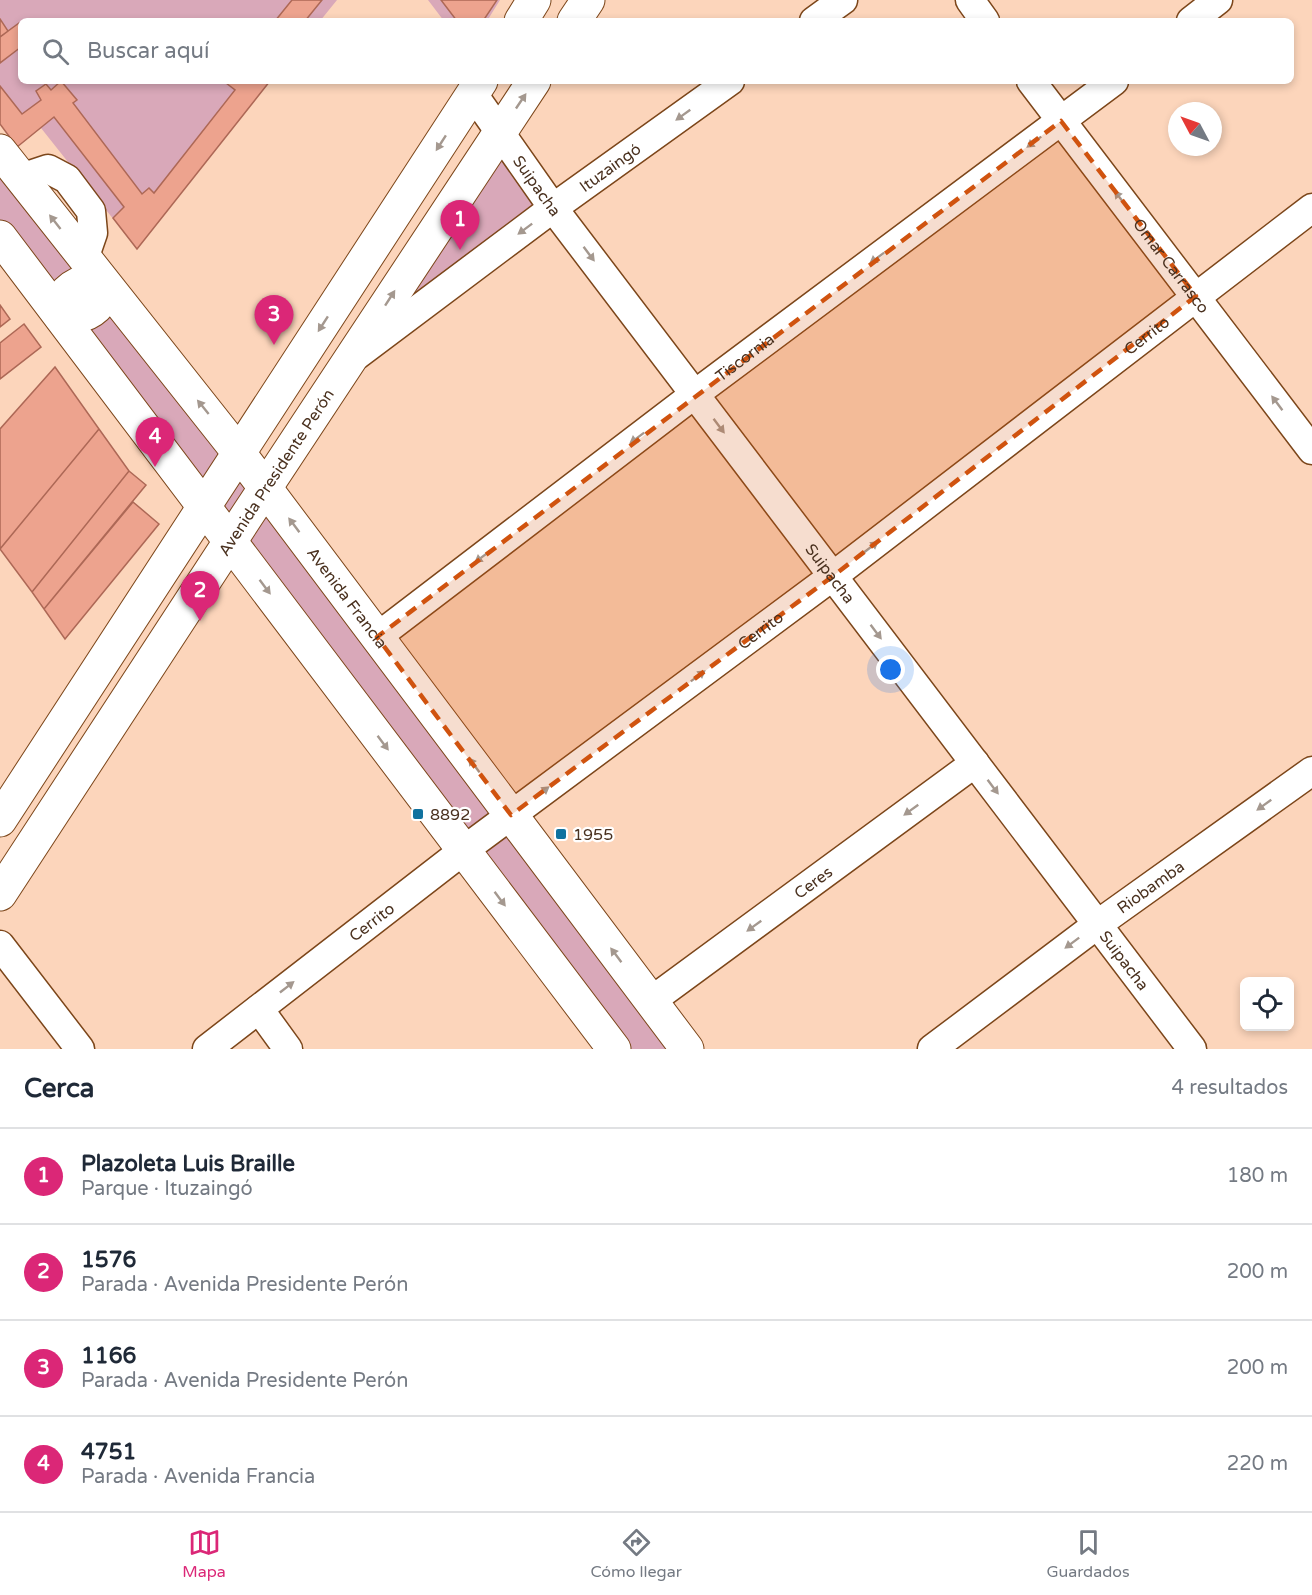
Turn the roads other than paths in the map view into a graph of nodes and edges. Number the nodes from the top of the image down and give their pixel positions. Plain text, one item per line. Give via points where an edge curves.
1 (534, 0) edge
2 (588, 0) edge
3 (843, 0) edge
4 (969, 0) edge
5 (1218, 0) edge
6 (523, 18) edge
7 (576, 18) edge
8 (818, 18) edge
9 (983, 18) edge
10 (1195, 18) edge
11 (532, 84) edge
12 (726, 84) edge
13 (1033, 84) edge
14 (1110, 84) edge
15 (477, 87) edge
16 (1061, 122) junction
17 (500, 132) junction
18 (0, 151) edge
19 (553, 208) junction
20 (1312, 208) edge
21 (0, 237) edge
22 (97, 275) junction
23 (1196, 296) junction
24 (58, 314) junction
25 (348, 362) junction
26 (695, 394) junction
27 (1312, 450) edge
28 (239, 453) junction
29 (265, 487) junction
30 (205, 506) junction
31 (230, 541) junction
32 (833, 576) junction
33 (377, 637) junction
34 (975, 763) junction
35 (1312, 771) edge
36 (511, 815) junction
37 (0, 820) edge
38 (464, 850) junction
39 (0, 894) edge
40 (1098, 924) junction
41 (0, 945) edge
42 (651, 1002) junction
43 (259, 1009) junction
44 (601, 1045) edge
45 (80, 1049) edge
46 (207, 1049) edge
47 (288, 1049) edge
48 (687, 1049) edge
49 (932, 1049) edge
50 (1192, 1049) edge

1 - 6 main road
2 - 7 main road
3 - 8 street
4 - 9 street
5 - 10 street
17 -> 11 main road, Avenida Presidente Perón
12 -> 19 street, Ituzaingó
13 - 16 street, Omar Carrasco
14 - 16 street, Tiscornia
15 - 17 street, Suipacha
15 -> 28 main road
23 -> 16 street, Omar Carrasco
16 -> 26 street, Tiscornia
17 - 19 street, Suipacha
25 -> 17 main road, Avenida Presidente Perón
22 -> 18 main road, Avenida Francia
19 -> 25 street, Ituzaingó
19 -> 26 street, Suipacha
20 - 23 street, Cerrito
21 - 24 main road
22 - 24 main road via 68,290 60,299
28 -> 22 main road, Avenida Francia
27 -> 23 street, Omar Carrasco
32 -> 23 street, Cerrito
24 - 30 main road
25 - 29 main road, Avenida Presidente Perón
26 -> 32 street, Suipacha
26 -> 33 street, Tiscornia
28 - 29 main road, Avenida Francia
28 - 30 main road
29 - 31 main road, Avenida Presidente Perón
33 -> 29 main road, Avenida Francia
30 - 31 main road
30 - 37 main road
31 -> 38 main road
31 - 39 main road, Avenida Presidente Perón
32 -> 34 street, Suipacha
36 -> 32 street, Cerrito
36 -> 33 main road, Avenida Francia
34 -> 40 street, Suipacha
34 -> 42 street, Ceres
35 -> 40 street, Riobamba
36 - 38 street, Cerrito
42 -> 36 main road, Avenida Francia
43 -> 38 street, Cerrito
38 -> 44 main road
40 -> 49 street, Riobamba
40 - 50 street, Suipacha
41 - 45 street
42 - 48 main road, Avenida Francia
43 - 46 street, Cerrito
43 - 47 street

